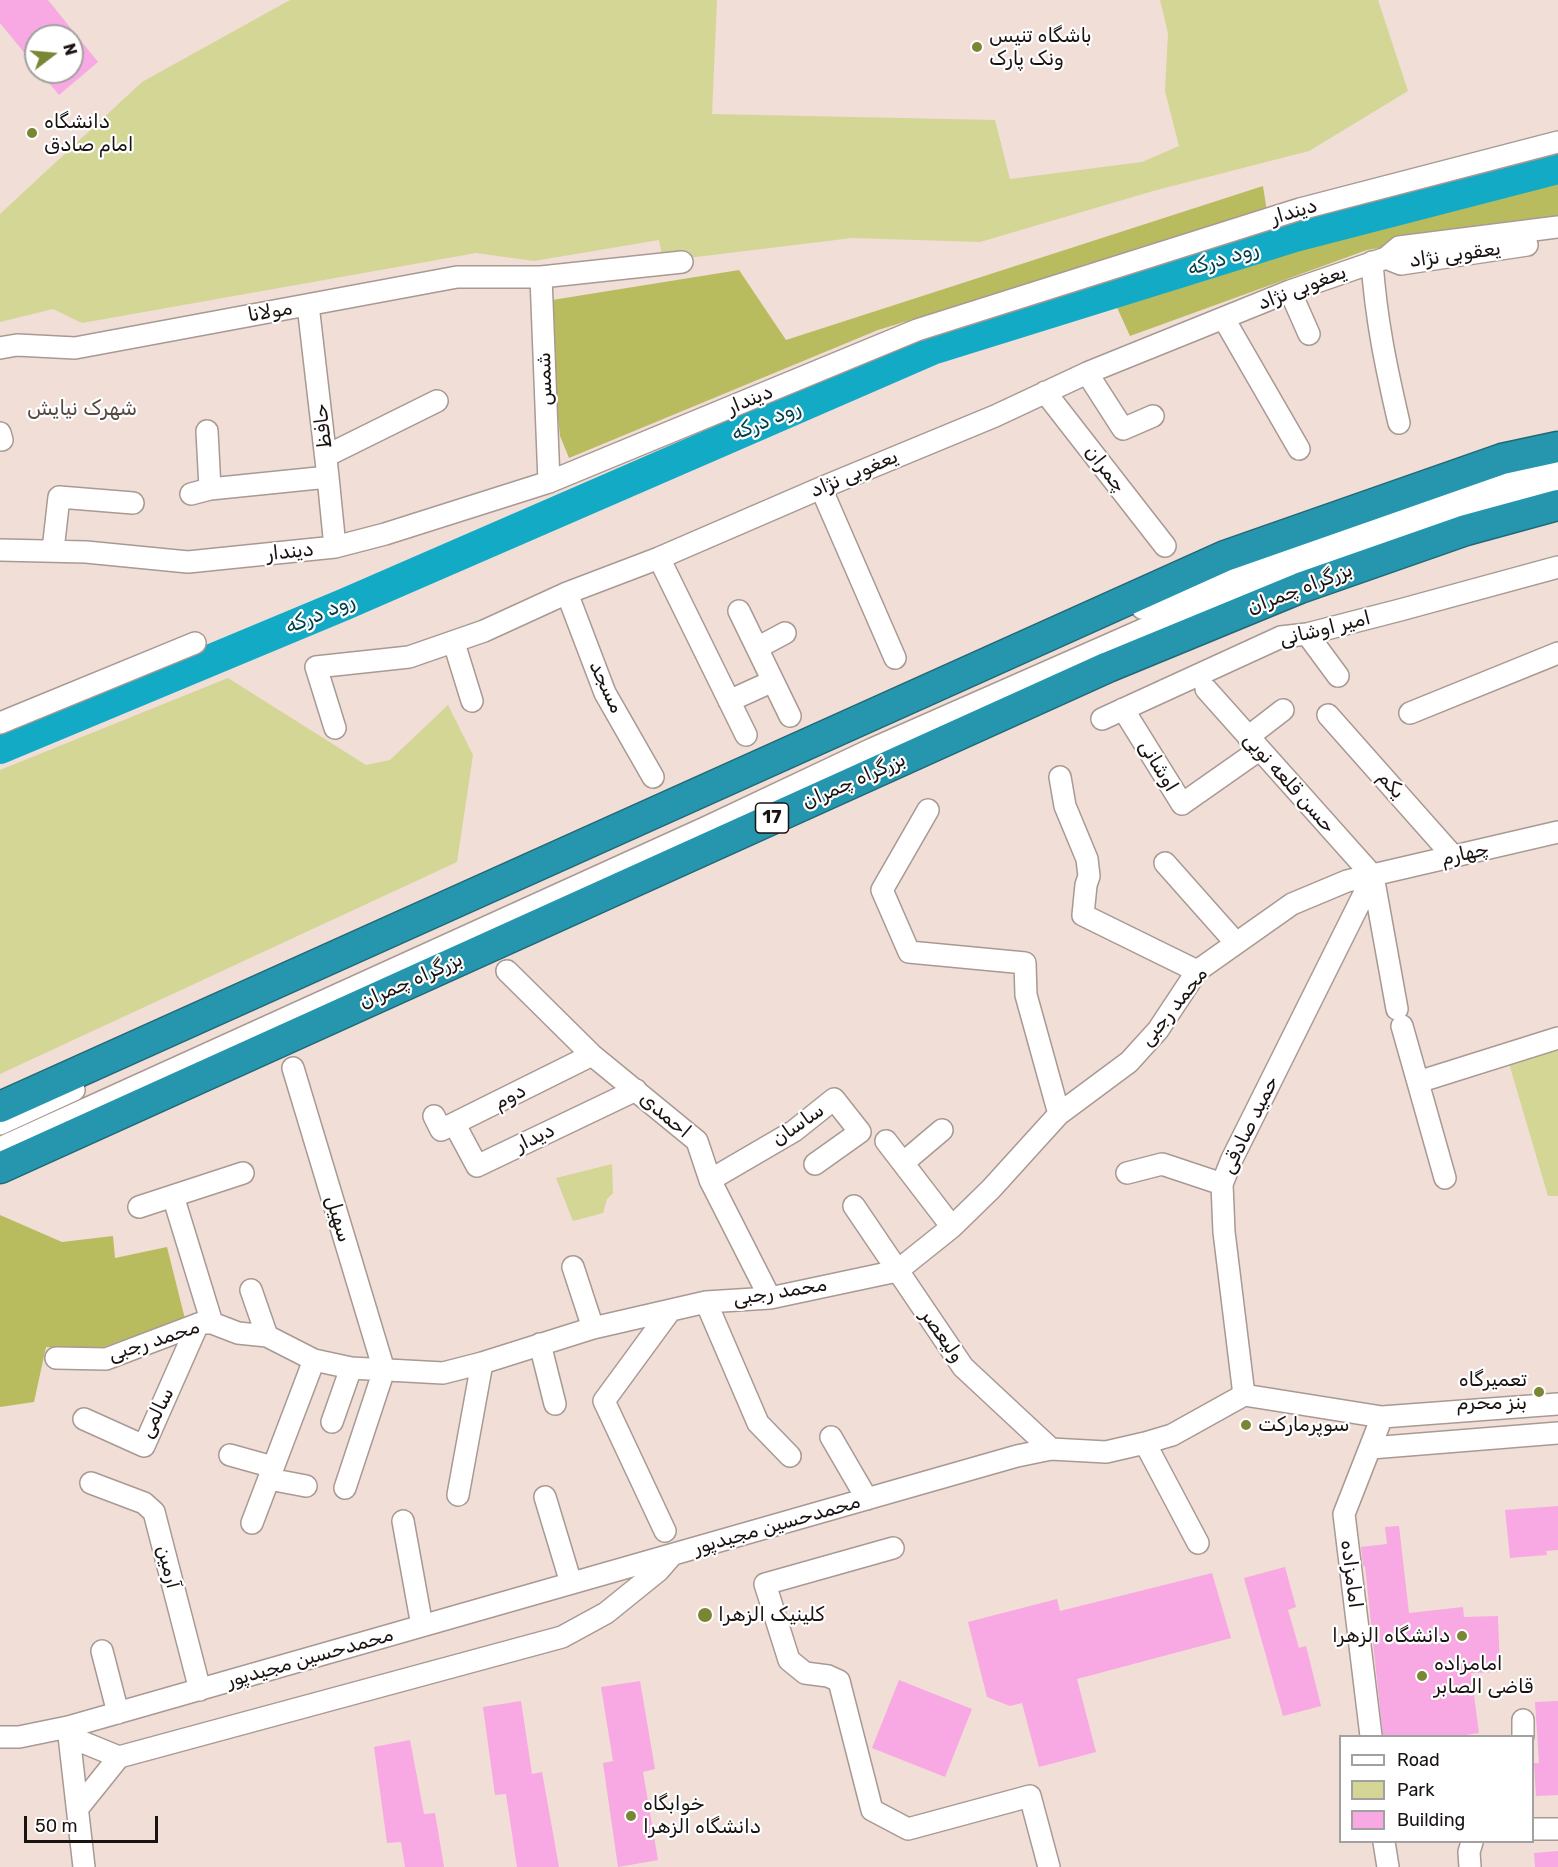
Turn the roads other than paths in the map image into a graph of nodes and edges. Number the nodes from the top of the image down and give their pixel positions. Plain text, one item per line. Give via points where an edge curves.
1 (1558, 142) edge
2 (1558, 227) edge
3 (1558, 240) edge
4 (1379, 260) junction
5 (682, 262) dead end
6 (541, 276) junction
7 (1290, 291) junction
8 (308, 305) junction
9 (1224, 319) junction
10 (1309, 334) dead end
11 (0, 348) edge
12 (1087, 373) junction
13 (1044, 392) junction
14 (437, 401) dead end
15 (1153, 416) dead end
16 (1399, 423) dead end
17 (1558, 429) edge
18 (207, 431) dead end
19 (1558, 447) edge
20 (1299, 449) dead end
21 (1502, 459) junction
22 (1558, 465) edge
23 (327, 466) junction
24 (549, 482) junction
25 (1558, 485) edge
26 (821, 488) junction
27 (133, 503) dead end
28 (1558, 505) edge
29 (1165, 546) dead end
30 (334, 547) junction
31 (0, 550) edge
32 (53, 550) junction
33 (659, 558) junction
34 (1558, 567) edge
35 (567, 593) junction
36 (739, 611) dead end
37 (785, 633) dead end
38 (1307, 634) junction
39 (454, 642) junction
40 (195, 643) dead end
41 (757, 648) junction
42 (1558, 653) edge
43 (895, 657) dead end
44 (1338, 676) dead end
45 (773, 681) junction
46 (1206, 689) dead end
47 (472, 701) dead end
48 (729, 701) junction
49 (1123, 709) junction
50 (1283, 710) dead end
51 (1410, 713) dead end
52 (1328, 715) dead end
53 (790, 716) dead end
54 (1102, 719) dead end
55 (0, 723) edge
56 (334, 728) dead end
57 (746, 735) dead end
58 (1253, 744) junction
59 (653, 777) dead end
60 (1060, 777) dead end
61 (928, 810) dead end
62 (1558, 832) edge
63 (1453, 856) junction
64 (1166, 863) dead end
65 (1373, 876) junction
66 (1236, 943) junction
67 (507, 971) dead end
68 (1197, 971) junction
69 (1558, 1038) edge
70 (592, 1055) junction
71 (293, 1068) dead end
72 (1418, 1082) junction
73 (636, 1090) junction
74 (0, 1107) edge
75 (1059, 1114) junction
76 (434, 1116) dead end
77 (0, 1124) edge
78 (455, 1125) junction
79 (942, 1130) dead end
80 (886, 1141) dead end
81 (0, 1148) edge
82 (903, 1163) junction
83 (815, 1164) dead end
84 (0, 1167) edge
85 (243, 1173) dead end
86 (1127, 1173) dead end
87 (1445, 1178) dead end
88 (710, 1180) junction
89 (1222, 1184) junction
90 (173, 1196) junction
91 (854, 1206) dead end
92 (139, 1207) dead end
93 (952, 1227) junction
94 (573, 1266) dead end
95 (897, 1271) junction
96 (251, 1290) dead end
97 (770, 1298) junction
98 (706, 1302) junction
99 (670, 1311) junction
100 (205, 1324) junction
101 (593, 1328) junction
102 (267, 1336) junction
103 (540, 1344) junction
104 (56, 1358) dead end
105 (314, 1360) junction
106 (482, 1363) junction
107 (351, 1368) junction
108 (384, 1370) junction
109 (1244, 1395) junction
110 (555, 1404) dead end
111 (1558, 1404) edge
112 (1382, 1417) junction
113 (84, 1419) dead end
114 (332, 1422) dead end
115 (1558, 1433) edge
116 (831, 1437) dead end
117 (1145, 1443) junction
118 (1371, 1448) junction
119 (1051, 1449) junction
120 (230, 1455) dead end
121 (790, 1456) dead end
122 (271, 1473) junction
123 (91, 1483) dead end
124 (306, 1486) dead end
125 (345, 1488) dead end
126 (458, 1495) dead end
127 (545, 1497) dead end
128 (867, 1499) junction
129 (404, 1521) dead end
130 (252, 1523) dead end
131 (665, 1531) dead end
132 (1198, 1544) dead end
133 (893, 1548) dead end
134 (673, 1554) junction
135 (571, 1584) junction
136 (422, 1626) junction
137 (102, 1651) dead end
138 (200, 1690) junction
139 (118, 1713) junction
140 (69, 1732) junction
141 (1371, 1735) edge
142 (0, 1737) edge
143 (119, 1757) junction
144 (78, 1808) junction
145 (1534, 1829) edge
146 (1558, 1829) edge
147 (1384, 1843) edge
148 (1472, 1843) edge
149 (84, 1867) edge
150 (1049, 1867) edge
151 (1388, 1867) edge
152 (1470, 1867) edge

1 - 24 street, دیندار via 1300,209 917,330
2 - 4 street, یعقوبی نژاد via 1399,247
3 - 4 street, یعقوبی نژاد via 1401,264
4 - 7 street, یعغوبی نژاد
4 - 16 street via 1376,312
5 - 6 street, مولانا
6 - 8 street, مولانا via 457,278
6 - 24 street, شمس
7 - 9 street, یعغوبی نژاد
7 - 10 street
8 - 11 street, مولانا via 75,348
8 - 23 street, حافظ
9 - 12 street, یعغوبی نژاد
9 - 20 street
12 - 13 street, یعغوبی نژاد
12 - 15 street via 1124,429
13 - 26 street, یعغوبی نژاد
13 - 29 street, چمران
14 - 23 street
17 - 21 highway via 1530,440
18 - 23 street via 200,492
19 - 21 highway
21 - 74 highway via 1225,556
22 - 77 street via 1487,482 1291,549 1100,626
23 - 30 street, حافظ
24 - 30 street, دیندار
25 - 81 street via 1404,529 1142,630 872,749
26 - 33 street, یعغوبی نژاد
26 - 43 street
27 - 32 street via 59,497
28 - 84 highway, بزرگراه چمران / 17 via 1466,530 1300,588 1108,667
30 - 32 street, دیندار via 188,562
31 - 32 street, دیندار
33 - 35 street, یعغوبی نژاد
33 - 48 street
34 - 38 street, امیر اوشانی
35 - 39 street, یعغوبی نژاد
35 - 59 street, مسجد via 605,693
36 - 41 street
37 - 41 street
38 - 44 street
38 - 49 street, امیر اوشانی via 1281,637
39 - 47 street
39 - 56 street, یعغوبی نژاد via 409,657 316,667
40 - 55 street
41 - 45 street
42 - 51 street
45 - 48 street
45 - 53 street
46 - 58 street, حسن قلعه نویی
48 - 57 street
49 - 54 street, امیر اوشانی
49 - 58 street, اوشانی via 1182,804
50 - 58 street
52 - 63 street, یکم
58 - 65 street, حسن قلعه نویی
60 - 68 street via 1065,806 1087,860 1089,876 1083,915
61 - 75 street via 882,890 909,952 1025,963 1026,995
62 - 63 street, چهارم
63 - 65 street, چهارم
64 - 66 street
65 - 66 street, محمد رجبی via 1347,881 1292,904
65 - 72 street via 1400,1018
65 - 89 street, حمید صادقی
66 - 68 street, محمد رجبی
67 - 70 street, احمدی
68 - 75 street, محمد رجبی via 1158,1030 1128,1062
69 - 72 street
70 - 73 street, احمدی
70 - 78 street, دوم
71 - 108 street, سهیل
72 - 87 street
73 - 78 street, دیدار via 477,1166
73 - 88 street, احمدی via 697,1141
75 - 93 street, محمد رجبی
76 - 78 street via 441,1130
79 - 82 street
80 - 82 street
82 - 93 street
83 - 88 street, ساسان via 860,1132 834,1099 794,1131
85 - 90 street
86 - 89 street via 1157,1156
88 - 97 street, احمدی
89 - 109 street, حمید صادقی via 1224,1233
90 - 92 street
90 - 100 street
91 - 95 street, ولیعصر
93 - 95 street, محمد رجبی
94 - 101 street
95 - 97 street, محمد رجبی
95 - 119 street, ولیعصر via 963,1367
96 - 102 street
97 - 98 street, محمد رجبی
98 - 99 street, محمد رجبی
98 - 121 street via 758,1423
99 - 101 street, محمد رجبی
99 - 131 street via 604,1401
100 - 102 street, محمد رجبی
100 - 104 street, محمد رجبی via 106,1359
100 - 113 street, سالمی via 144,1446
101 - 103 street, محمد رجبی
102 - 105 street, محمد رجبی
103 - 106 street, محمد رجبی
103 - 110 street
105 - 107 street, محمد رجبی
105 - 122 street
106 - 108 street, محمد رجبی via 443,1372
106 - 126 street
107 - 108 street, محمد رجبی
107 - 114 street
108 - 125 street
109 - 112 street
109 - 117 street, محمدحسین مجیدپور via 1172,1435
111 - 112 street
112 - 118 street, امامزاده
115 - 118 street
116 - 128 street
117 - 119 street, محمدحسین مجیدپور via 1106,1452
117 - 132 street
118 - 141 street, امامزاده via 1344,1514
119 - 128 street, محمدحسین مجیدپور
120 - 122 street
122 - 124 street
122 - 130 street
123 - 138 street, آرمین via 144,1503 154,1512
127 - 135 street
128 - 134 street, محمدحسین مجیدپور
129 - 136 street
133 - 150 street via 765,1584 789,1659 805,1673 839,1681 872,1810 909,1829 1030,1796
134 - 135 street, محمدحسین مجیدپور
134 - 143 street via 606,1613 562,1637
135 - 136 street, محمدحسین مجیدپور
136 - 138 street, محمدحسین مجیدپور
137 - 139 street
138 - 139 street, محمدحسین مجیدپور
139 - 140 street, محمدحسین مجیدپور
140 - 142 street, محمدحسین مجیدپور
140 - 143 street
140 - 144 street
143 - 144 street
144 - 149 street
145 - 146 street
147 - 151 street
148 - 152 street

